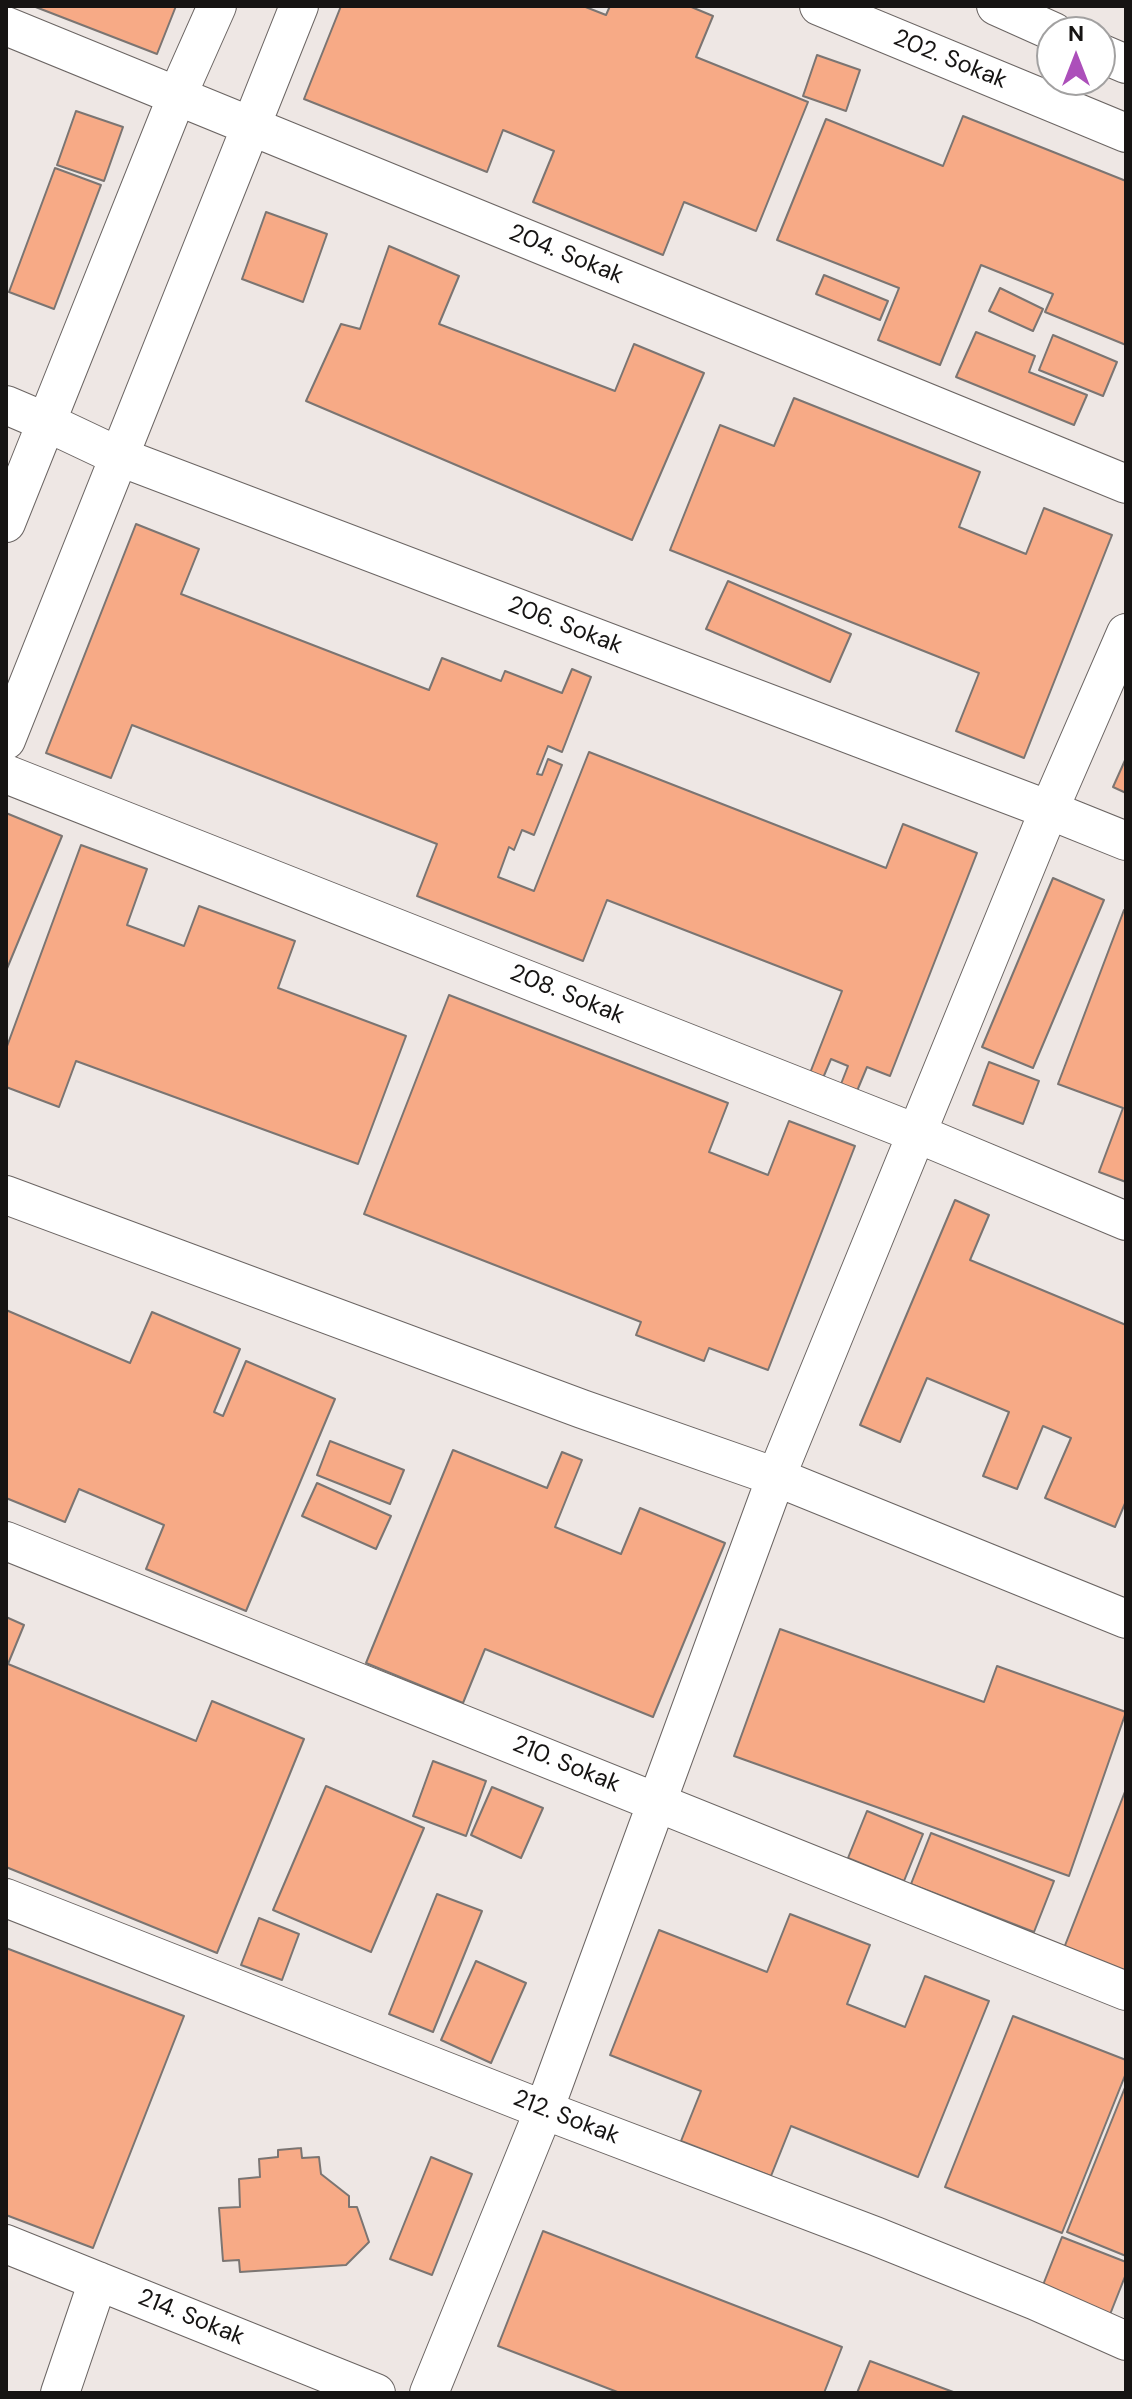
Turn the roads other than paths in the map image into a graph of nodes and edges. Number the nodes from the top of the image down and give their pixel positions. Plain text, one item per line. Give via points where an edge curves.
1 (217, 6) edge
2 (299, 6) edge
3 (819, 6) edge
4 (996, 6) edge
5 (1036, 24) edge
6 (6, 26) edge
7 (177, 96) junction
8 (252, 127) junction
9 (1126, 133) edge
10 (6, 405) edge
11 (46, 422) junction
12 (120, 457) junction
13 (1126, 484) edge
14 (6, 523) edge
15 (1126, 633) edge
16 (6, 740) edge
17 (6, 774) edge
18 (1049, 810) junction
19 (1126, 841) edge
20 (918, 1134) junction
21 (6, 1195) edge
22 (1126, 1221) edge
23 (776, 1477) junction
24 (6, 1541) edge
25 (1126, 1619) edge
26 (658, 1801) junction
27 (6, 1898) edge
28 (1126, 1991) edge
29 (544, 2110) junction
30 (6, 2244) edge
31 (98, 2281) junction
32 (1126, 2341) edge
33 (60, 2393) edge
34 (376, 2393) edge
35 (429, 2393) edge

1 - 7 street
2 - 8 street
3 - 9 street, 202. Sokak
4 - 5 street
6 - 7 street, 204. Sokak
7 - 8 street, 204. Sokak
7 - 11 street
8 - 12 street
8 - 13 street, 204. Sokak
10 - 11 street, 206. Sokak
11 - 12 street, 206. Sokak
11 - 14 street
12 - 16 street
12 - 18 street, 206. Sokak
15 - 18 street
17 - 20 street, 208. Sokak
18 - 19 street, 206. Sokak
18 - 20 street
20 - 22 street, 208. Sokak
20 - 23 street
21 - 23 street
23 - 25 street
23 - 26 street
24 - 26 street, 210. Sokak
26 - 28 street, 210. Sokak
26 - 29 street
27 - 29 street, 212. Sokak
29 - 32 street, 212. Sokak via 875,2236
29 - 35 street
30 - 31 street, 214. Sokak
31 - 33 street
31 - 34 street, 214. Sokak

